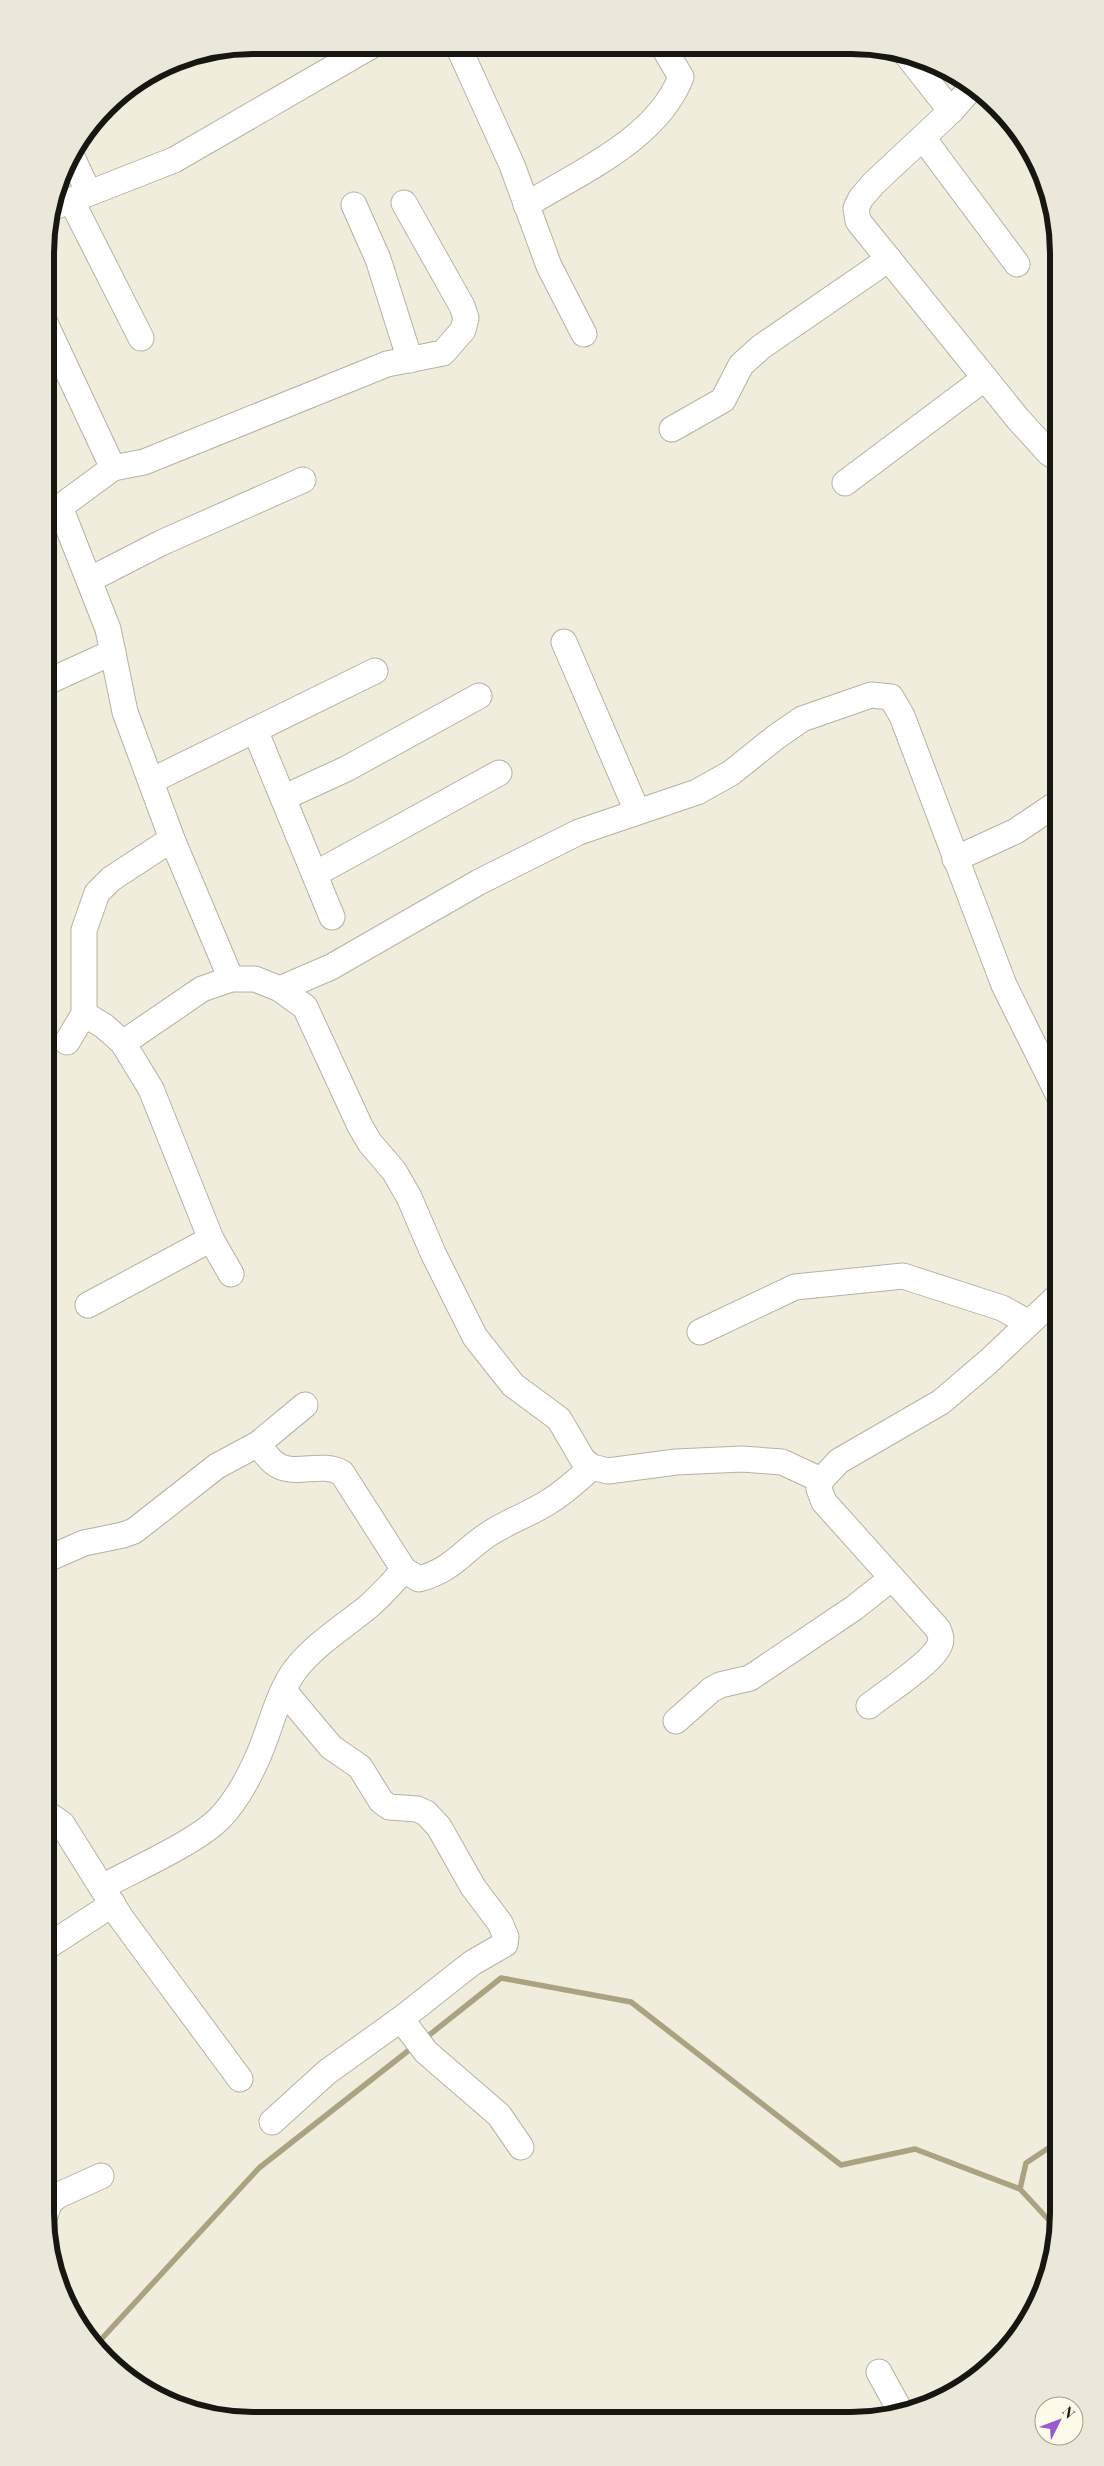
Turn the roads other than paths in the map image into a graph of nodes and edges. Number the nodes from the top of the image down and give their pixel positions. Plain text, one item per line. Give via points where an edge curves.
1 (357, 54) edge
2 (462, 54) edge
3 (668, 54) edge
4 (914, 64) edge
5 (968, 92) edge
6 (951, 111) junction
7 (923, 138) junction
8 (71, 172) edge
9 (71, 200) edge
10 (404, 203) dead end
11 (526, 204) junction
12 (354, 205) dead end
13 (890, 259) junction
14 (1017, 264) dead end
15 (584, 334) dead end
16 (141, 338) dead end
17 (54, 340) edge
18 (410, 360) junction
19 (985, 378) junction
20 (672, 429) dead end
21 (1050, 454) edge
22 (113, 468) junction
23 (303, 480) dead end
24 (845, 483) dead end
25 (89, 580) junction
26 (564, 642) dead end
27 (113, 652) junction
28 (375, 671) dead end
29 (54, 679) edge
30 (478, 696) dead end
31 (255, 730) junction
32 (498, 773) dead end
33 (151, 782) junction
34 (283, 798) junction
35 (1050, 808) edge
36 (637, 810) junction
37 (172, 839) junction
38 (955, 858) junction
39 (315, 874) junction
40 (332, 917) dead end
41 (231, 979) junction
42 (280, 988) junction
43 (84, 1014) junction
44 (67, 1042) dead end
45 (123, 1043) junction
46 (1050, 1078) edge
47 (211, 1238) junction
48 (231, 1274) dead end
49 (1050, 1303) edge
50 (88, 1305) dead end
51 (1029, 1323) junction
52 (700, 1332) dead end
53 (305, 1405) dead end
54 (258, 1444) junction
55 (592, 1466) junction
56 (821, 1480) junction
57 (54, 1556) edge
58 (404, 1570) junction
59 (892, 1578) junction
60 (284, 1691) junction
61 (869, 1706) dead end
62 (676, 1721) dead end
63 (54, 1818) edge
64 (107, 1895) junction
65 (54, 1940) edge
66 (404, 2022) junction
67 (240, 2079) dead end
68 (272, 2122) dead end
69 (521, 2147) dead end
70 (101, 2176) dead end
71 (54, 2199) edge
72 (879, 2372) dead end
73 (898, 2406) edge

1 - 9 street via 174,160
2 - 11 street via 512,165
3 - 11 street via 681,77 674,94 648,126 631,141
4 - 6 street
5 - 6 street
6 - 7 street
7 - 13 street via 874,183 856,208 858,221
7 - 14 street
8 - 9 street
9 - 16 street
10 - 18 street via 466,318 463,330 443,353
11 - 15 street via 558,288
12 - 18 street via 378,259
13 - 19 street
13 - 20 street via 761,347 741,365 724,400
17 - 22 street
18 - 22 street via 387,364 144,462
19 - 21 street
19 - 24 street
22 - 25 street via 60,506
23 - 25 street via 161,543
25 - 27 street via 108,629
26 - 36 street
27 - 29 street
27 - 33 street via 125,712
28 - 31 street
30 - 34 street via 346,769
31 - 33 street
31 - 34 street
32 - 39 street
33 - 37 street
34 - 39 street
35 - 38 street via 1016,831
36 - 38 street via 698,792 731,773 802,719 839,704 881,694 891,698 902,716
36 - 42 street via 579,832 479,882 330,966
37 - 41 street
37 - 43 street via 97,893 84,930
38 - 46 street via 1004,986
39 - 40 street
41 - 42 street via 254,979
41 - 45 street via 202,989
42 - 55 street via 305,1007 360,1126 394,1170 409,1197 475,1337 513,1386 559,1419 583,1460
43 - 44 street
43 - 45 street
45 - 47 street via 151,1089
47 - 48 street
47 - 50 street
49 - 51 street
51 - 52 street via 1002,1308 903,1276 795,1287
51 - 56 street via 941,1402 839,1461
53 - 54 street
54 - 57 street via 217,1466 134,1531 84,1543
54 - 58 street via 274,1463 285,1468 333,1467 342,1473
55 - 56 street via 608,1471 676,1462 742,1459 782,1462
55 - 58 street via 550,1501 491,1532 442,1570 419,1579
56 - 59 street via 819,1489 824,1502
58 - 60 street via 371,1604 340,1627 295,1670
59 - 61 street via 938,1629 941,1643 934,1656
59 - 62 street via 854,1608 750,1678 711,1690
60 - 64 street via 256,1761 237,1796 219,1818
60 - 66 street via 331,1747 360,1767 381,1801 389,1807 417,1809 426,1813 439,1827 506,1937 505,1944 472,1963
63 - 64 street via 62,1824
64 - 65 street
64 - 67 street
66 - 68 street via 327,2072
66 - 69 street via 426,2052 499,2115
70 - 71 street
72 - 73 street

